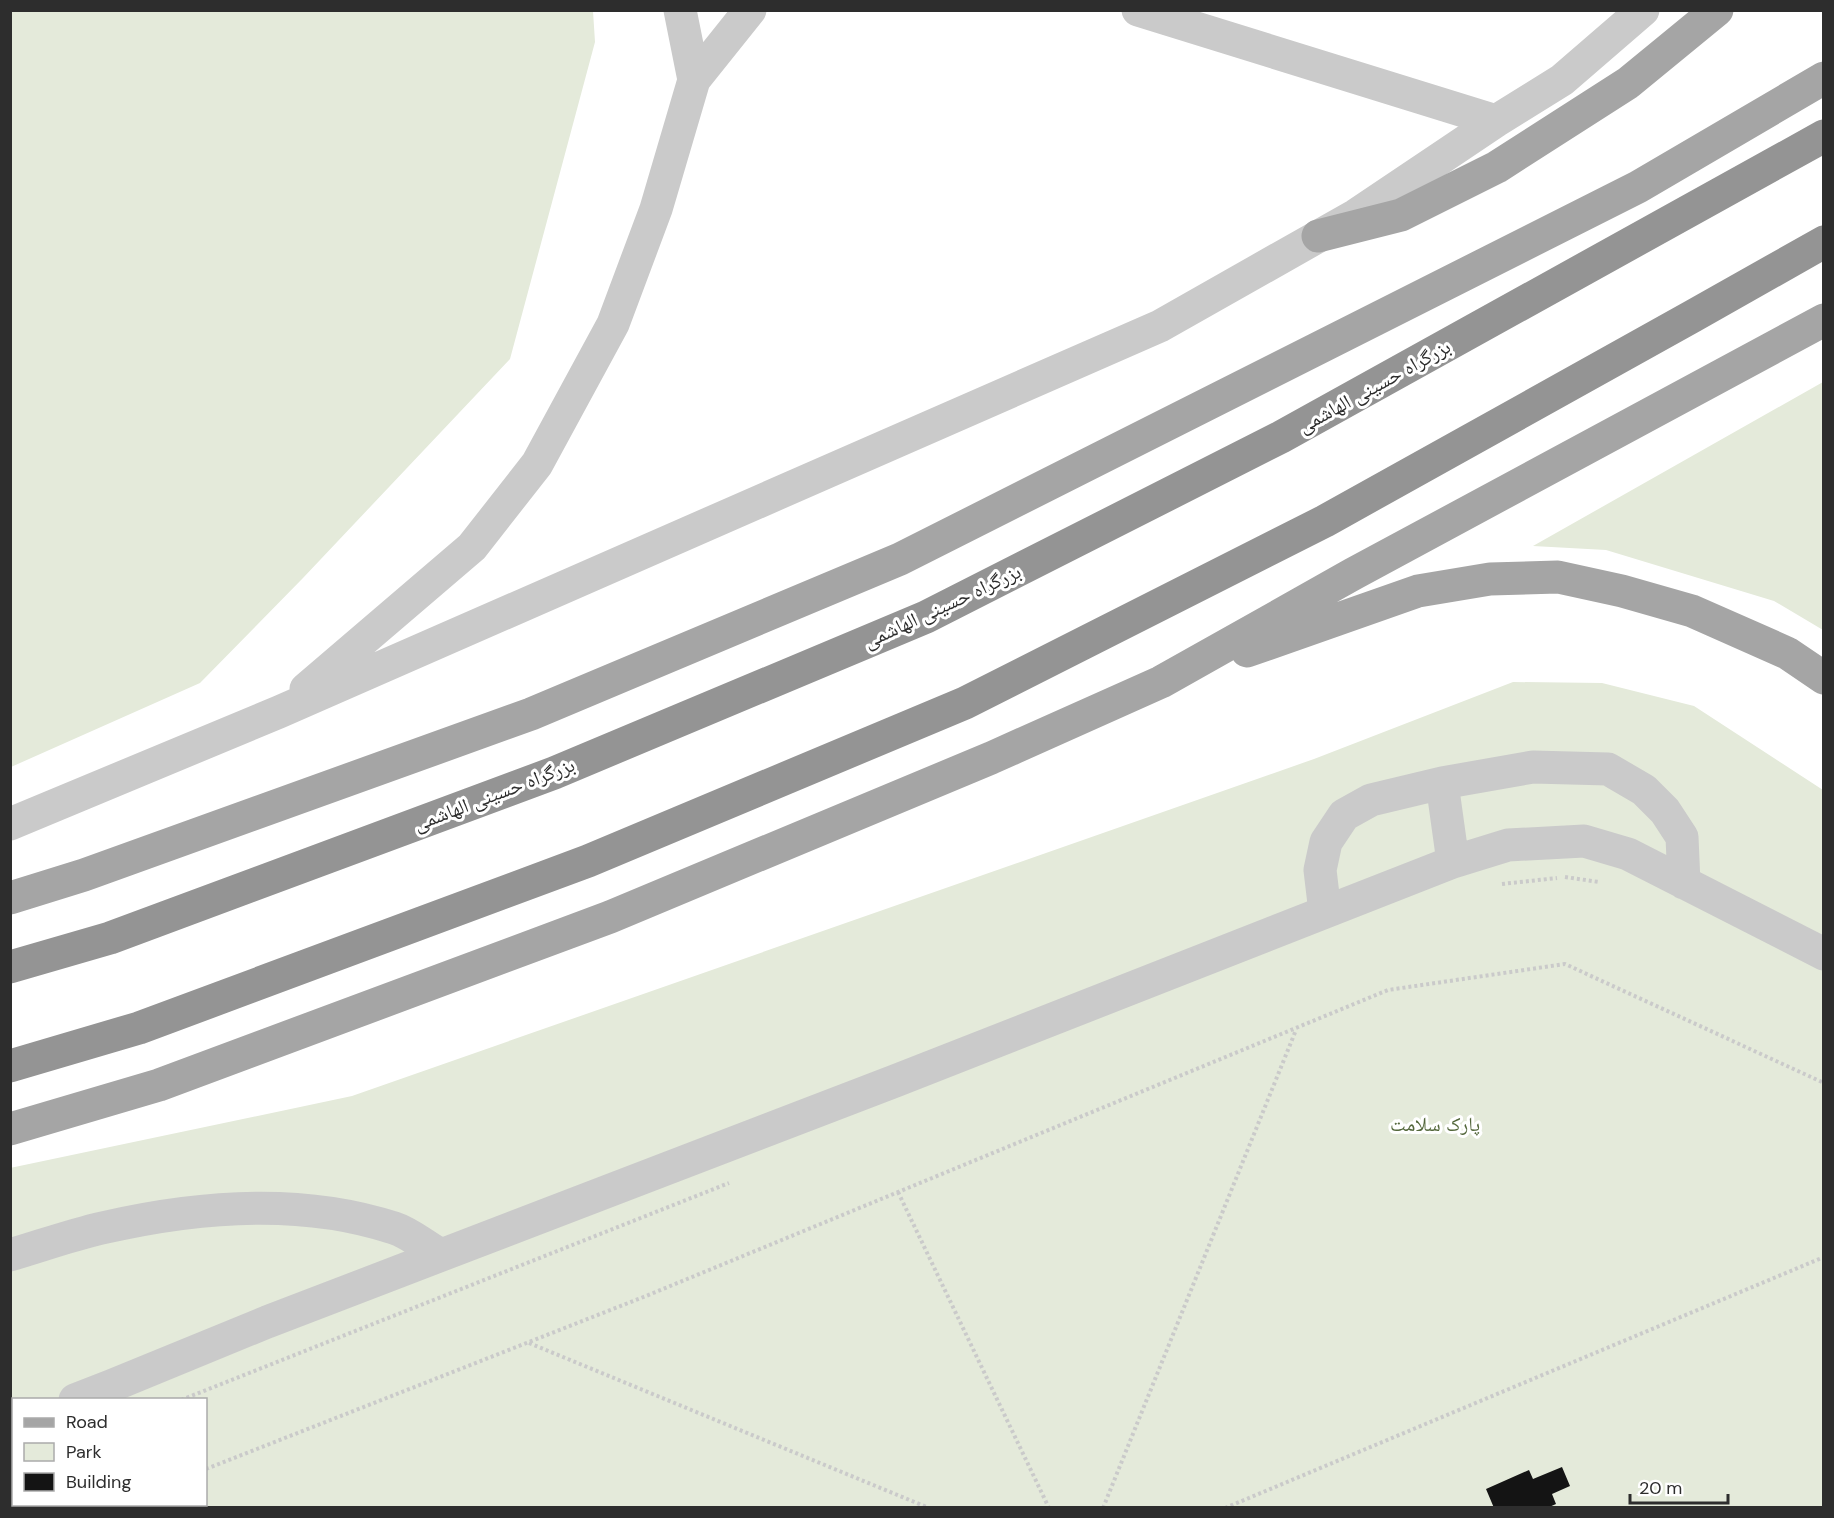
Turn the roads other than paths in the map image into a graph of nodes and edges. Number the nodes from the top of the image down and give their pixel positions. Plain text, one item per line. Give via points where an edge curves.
1 (680, 10) edge
2 (750, 10) edge
3 (1138, 10) edge
4 (1643, 10) edge
5 (1717, 10) edge
6 (1824, 78) edge
7 (694, 80) junction
8 (1496, 121) junction
9 (1824, 136) edge
10 (1317, 236) junction
11 (1824, 242) edge
12 (1824, 320) edge
13 (1824, 678) edge
14 (1161, 682) junction
15 (279, 712) junction
16 (1442, 783) junction
17 (10, 824) edge
18 (1453, 862) junction
19 (1684, 883) junction
20 (10, 898) edge
21 (1325, 912) junction
22 (1824, 954) edge
23 (10, 968) edge
24 (10, 1066) edge
25 (10, 1129) edge
26 (10, 1255) edge
27 (441, 1255) junction
28 (80, 1398) edge

1 - 7 street
2 - 7 street
3 - 8 street
4 - 8 street via 1563,80
5 - 10 main road via 1628,83 1497,167 1401,215
6 - 20 main road via 1638,187 900,559 531,714
7 - 15 street via 656,209 613,324 537,464 472,548
8 - 10 street via 1356,215
9 - 23 highway, بزرگراه حسینی الهاشمی via 1281,437 926,617 554,773 110,938
10 - 15 street via 1160,326
11 - 24 highway via 1325,521 965,703 588,861 139,1028
12 - 14 main road
13 - 14 main road via 1787,653 1692,611 1558,577 1490,579 1418,591
14 - 25 main road via 991,758 610,917 159,1085
15 - 17 street
16 - 18 street
16 - 19 street via 1533,766 1608,769 1644,790 1665,811 1682,837
16 - 21 street via 1371,800 1344,815 1326,842 1320,870
18 - 19 street via 1508,845 1584,841 1628,854
18 - 21 street
19 - 22 street
21 - 27 street
26 - 27 street via 102,1228 187,1213 256,1207 333,1212 396,1228
27 - 28 street

